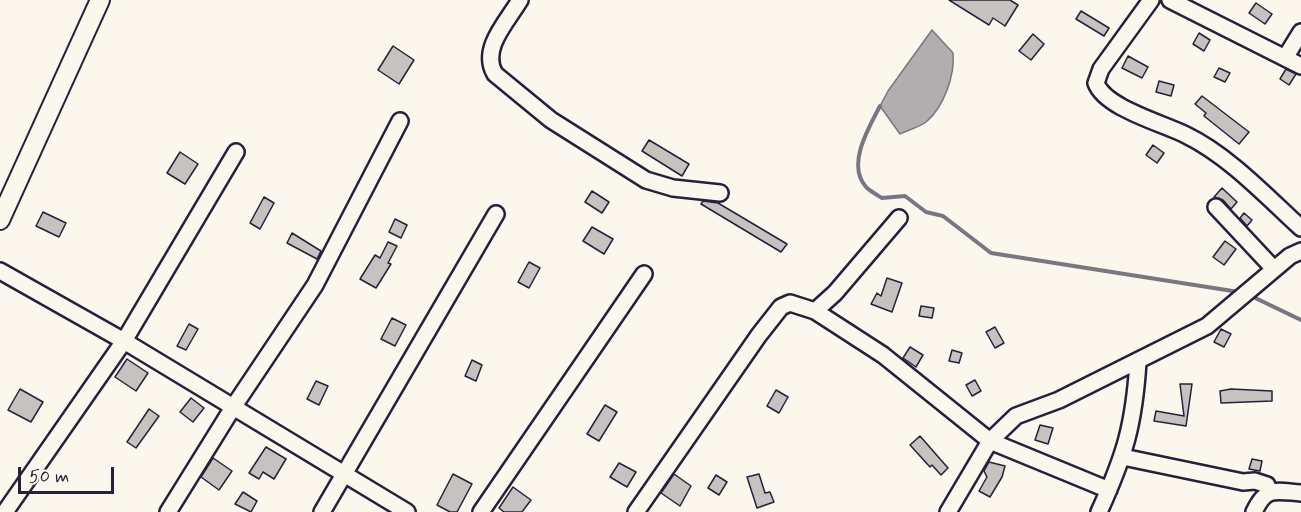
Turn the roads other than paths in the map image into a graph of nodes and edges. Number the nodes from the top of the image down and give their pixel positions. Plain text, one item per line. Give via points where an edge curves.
1 (100, 0) edge
2 (520, 0) edge
3 (1151, 0) edge
4 (1170, 0) edge
5 (1301, 32) edge
6 (1285, 58) junction
7 (1301, 66) edge
8 (400, 121) dead end
9 (236, 152) dead end
10 (720, 193) dead end
11 (1216, 207) dead end
12 (496, 214) dead end
13 (899, 218) dead end
14 (0, 220) edge
15 (1301, 228) edge
16 (1301, 251) edge
17 (1274, 269) junction
18 (0, 271) edge
19 (644, 274) dead end
20 (815, 311) junction
21 (124, 341) junction
22 (1138, 362) junction
23 (232, 409) junction
24 (990, 441) junction
25 (1123, 457) junction
26 (346, 474) junction
27 (1109, 490) junction
28 (1269, 491) junction
29 (1301, 493) edge
30 (5, 512) edge
31 (168, 512) edge
32 (322, 512) edge
33 (406, 512) edge
34 (481, 512) edge
35 (636, 512) edge
36 (948, 512) edge
37 (1099, 512) edge
38 (1254, 512) edge

1 - 14 street
2 - 10 street via 490,52 495,74 551,120 646,180 673,188
3 - 15 street via 1101,69 1096,83 1099,92 1201,143
4 - 6 street
5 - 6 street
6 - 7 street
8 - 23 street via 315,285
9 - 21 street
11 - 17 street
12 - 26 street
13 - 20 street
16 - 17 street
17 - 22 street via 1207,326
18 - 21 street
19 - 34 street
20 - 24 street via 883,355
20 - 35 street via 790,303 781,307
21 - 23 street
21 - 30 street
22 - 24 street via 1016,416
22 - 25 street via 1135,409
23 - 26 street
23 - 31 street
24 - 27 street
24 - 36 street
25 - 27 street
25 - 28 street via 1243,482 1256,481 1267,485
26 - 32 street
26 - 33 street
27 - 37 street
28 - 29 street
28 - 38 street via 1261,496

